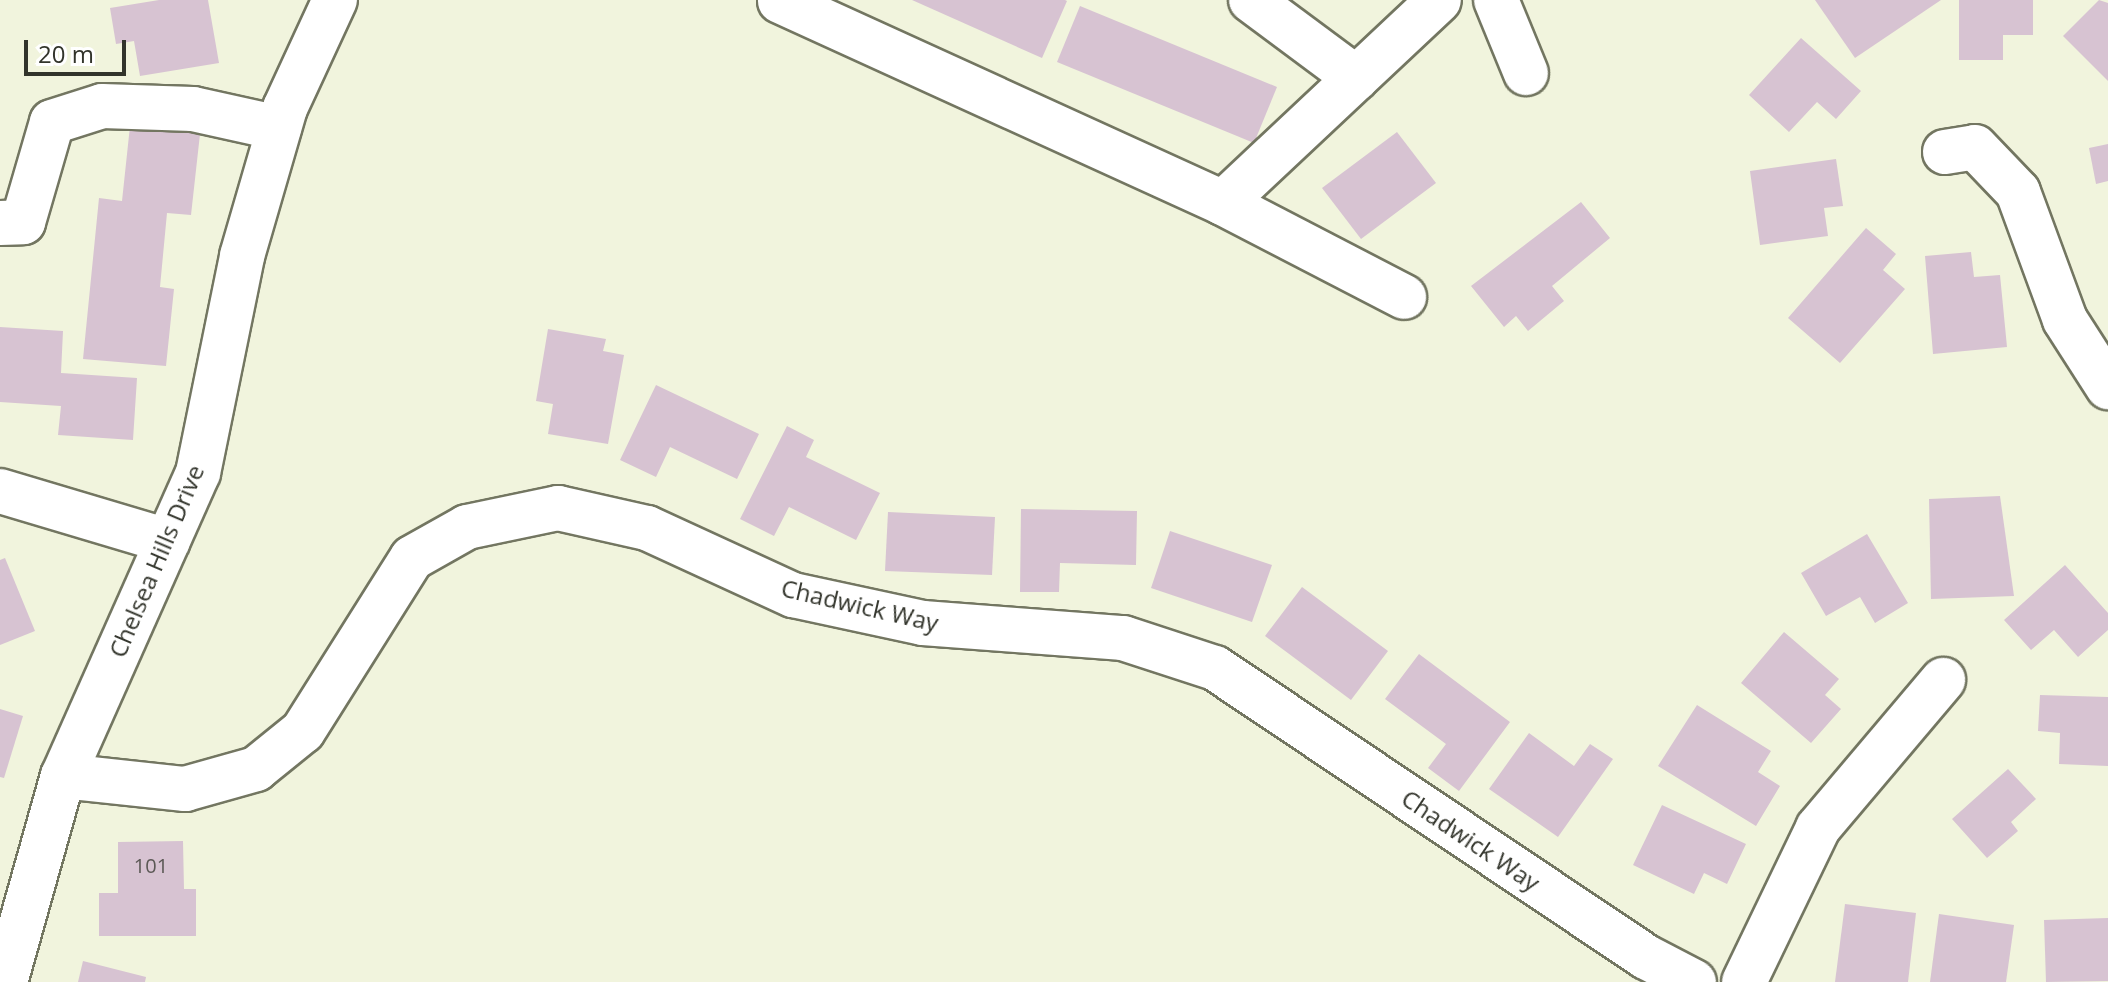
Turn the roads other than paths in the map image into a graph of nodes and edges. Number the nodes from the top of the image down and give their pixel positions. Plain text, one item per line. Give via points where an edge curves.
1 (1251, 0) edge
2 (1439, 0) edge
3 (1496, 0) edge
4 (780, 1) edge
5 (324, 5) edge
6 (1526, 73) dead end
7 (1356, 78) junction
8 (279, 128) junction
9 (1945, 152) dead end
10 (1223, 203) junction
11 (0, 223) edge
12 (1404, 297) dead end
13 (2108, 387) edge
14 (0, 491) edge
15 (168, 541) junction
16 (1943, 680) dead end
17 (63, 776) junction
18 (5, 982) edge
19 (1694, 982) edge
20 (1744, 982) edge

1 - 7 street
2 - 7 street
3 - 6 street
4 - 10 street
5 - 8 street, Chelsea Hills Drive
7 - 10 street
8 - 11 street via 193,109 102,106 52,122 23,222
8 - 15 street, Chelsea Hills Drive via 242,256 198,473
9 - 13 street via 1975,147 2018,192 2065,320
10 - 12 street
14 - 15 street
15 - 17 street, Chelsea Hills Drive
16 - 20 street via 1818,828
17 - 18 street, Chelsea Hills Drive
17 - 19 street, Chadwick Way via 185,789 256,769 303,731 412,558 467,527 558,508 647,528 793,595 923,623 1123,638 1215,668 1646,957

